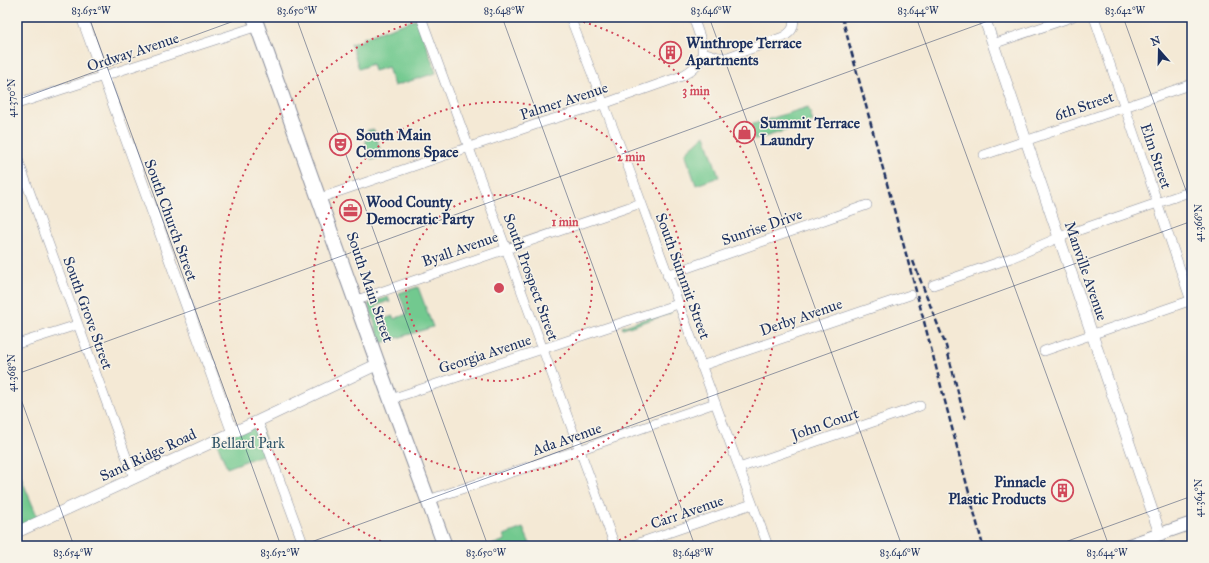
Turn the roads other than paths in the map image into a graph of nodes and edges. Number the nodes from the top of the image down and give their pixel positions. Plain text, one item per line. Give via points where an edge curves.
1 (82, 17) edge
2 (421, 17) edge
3 (570, 17) edge
4 (693, 17) edge
5 (793, 17) edge
6 (984, 17) edge
7 (1072, 17) edge
8 (1094, 17) edge
9 (256, 22) edge
10 (994, 44) junction
11 (703, 52) junction
12 (103, 77) junction
13 (1192, 84) edge
14 (17, 104) edge
15 (603, 104) junction
16 (1125, 107) junction
17 (1026, 141) junction
18 (469, 147) junction
19 (984, 155) dead end
20 (17, 157) edge
21 (1192, 191) edge
22 (320, 198) junction
23 (640, 203) junction
24 (1158, 203) junction
25 (867, 205) dead end
26 (1058, 237) junction
27 (506, 248) junction
28 (667, 275) junction
29 (933, 285) dead end
30 (910, 295) dead end
31 (356, 300) junction
32 (1192, 302) edge
33 (678, 304) junction
34 (77, 324) junction
35 (1091, 334) junction
36 (17, 344) edge
37 (543, 349) junction
38 (1044, 351) dead end
39 (378, 364) junction
40 (701, 366) junction
41 (391, 399) junction
42 (715, 403) junction
43 (920, 406) dead end
44 (258, 421) junction
45 (233, 433) junction
46 (579, 450) junction
47 (739, 468) junction
48 (134, 478) junction
49 (428, 500) junction
50 (752, 504) junction
51 (1192, 523) edge
52 (17, 532) edge
53 (1160, 534) junction
54 (304, 546) edge
55 (445, 546) edge
56 (615, 546) edge
57 (630, 546) edge
58 (768, 546) edge
59 (1126, 546) edge

1 - 12 street, South Church Street
2 - 18 street, South Prospect Street
3 - 15 street, South Summit Street
4 - 11 street
5 - 11 street via 793,28 784,37 728,57
6 - 10 street, Manville Avenue
7 - 10 street
8 - 16 street, Elm Street
9 - 12 street, Ordway Avenue
9 - 22 main road, South Main Street
10 - 17 street, Manville Avenue
11 - 15 street, Palmer Avenue via 698,65 682,76
12 - 14 street, Ordway Avenue
12 - 45 street, South Church Street
13 - 16 street, 6th Street
15 - 18 street, Palmer Avenue
15 - 23 street, South Summit Street
16 - 17 street, 6th Street
16 - 24 street, Elm Street
17 - 19 street, 6th Street
17 - 26 street, Manville Avenue
18 - 22 street, Palmer Avenue
18 - 27 street, South Prospect Street
20 - 34 street, South Grove Street
21 - 24 street
22 - 31 main road, South Main Street
23 - 27 street, Byall Avenue
23 - 28 street, South Summit Street
24 - 26 street
24 - 32 street, Elm Street
25 - 28 street, Sunrise Drive
26 - 29 street via 1011,258
26 - 35 street, Manville Avenue
27 - 31 street, Byall Avenue
27 - 37 street, South Prospect Street
28 - 33 street, South Summit Street
30 - 40 street, Derby Avenue
31 - 39 main road, South Main Street
32 - 35 street
33 - 37 street, Georgia Avenue
33 - 40 street, South Summit Street
34 - 36 street
34 - 48 street, South Grove Street
35 - 38 street
35 - 53 street, Manville Avenue
37 - 41 street, Georgia Avenue
37 - 46 street, South Prospect Street
39 - 41 main road, South Main Street
39 - 44 street, Sand Ridge Road
40 - 42 street, South Summit Street
41 - 49 main road, South Main Street
42 - 46 street, Ada Avenue
42 - 47 street, South Summit Street
43 - 47 street, John Court
44 - 45 street, Sand Ridge Road
44 - 54 street
45 - 48 street, Sand Ridge Road
46 - 49 street, Ada Avenue
46 - 56 street, South Prospect Street
47 - 50 street, South Summit Street
48 - 52 street, Sand Ridge Road
49 - 55 main road, South Main Street
50 - 57 street, Carr Avenue
50 - 58 street, South Summit Street
51 - 53 main road
53 - 59 main road

